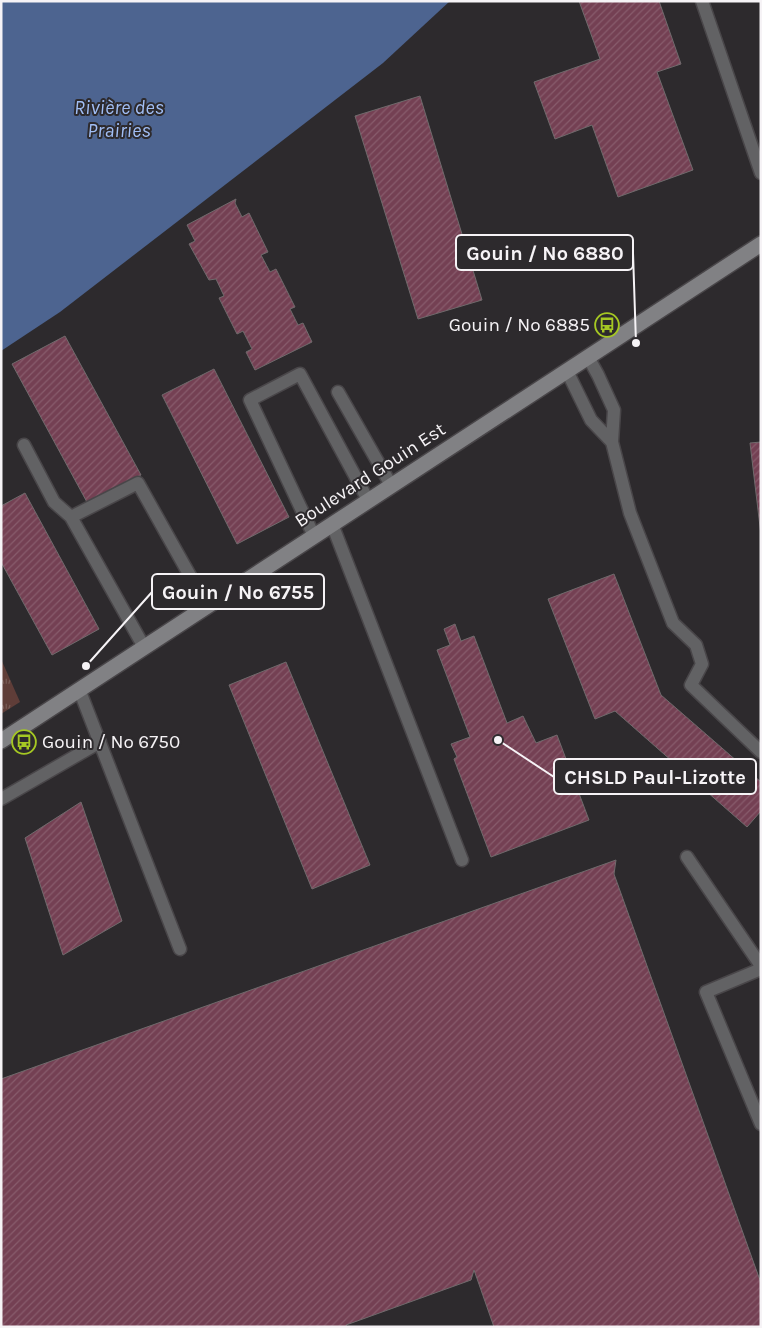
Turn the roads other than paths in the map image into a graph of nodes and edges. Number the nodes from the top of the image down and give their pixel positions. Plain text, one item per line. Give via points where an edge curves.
1 (702, 1) edge
2 (761, 173) edge
3 (761, 244) edge
4 (588, 357) junction
5 (567, 370) junction
6 (338, 392) dead end
7 (612, 442) junction
8 (24, 445) dead end
9 (391, 485) junction
10 (368, 500) junction
11 (71, 518) junction
12 (332, 524) junction
13 (314, 536) junction
14 (207, 606) junction
15 (144, 647) junction
16 (79, 689) junction
17 (1, 741) edge
18 (100, 742) junction
19 (761, 752) edge
20 (1, 799) edge
21 (687, 857) dead end
22 (462, 860) dead end
23 (180, 949) dead end
24 (761, 968) edge
25 (761, 1124) edge

1 - 2 lane
3 - 4 street, Boulevard Gouin Est
4 - 5 street, Boulevard Gouin Est
4 - 7 lane via 614,410
5 - 7 lane via 591,420
5 - 9 street, Boulevard Gouin Est
6 - 9 lane
7 - 19 lane via 630,513 674,623 696,645 699,654 702,664 691,685
8 - 11 lane via 54,502
9 - 10 street, Boulevard Gouin Est
10 - 12 street, Boulevard Gouin Est
10 - 13 lane via 300,374 250,400
11 - 14 lane via 138,483
11 - 15 lane
12 - 13 street, Boulevard Gouin Est
12 - 22 lane
13 - 14 street, Boulevard Gouin Est
14 - 15 street, Boulevard Gouin Est
15 - 16 street, Boulevard Gouin Est
16 - 17 street, Boulevard Gouin Est
16 - 18 lane
18 - 20 lane
18 - 23 lane
21 - 24 lane
24 - 25 lane via 706,992

